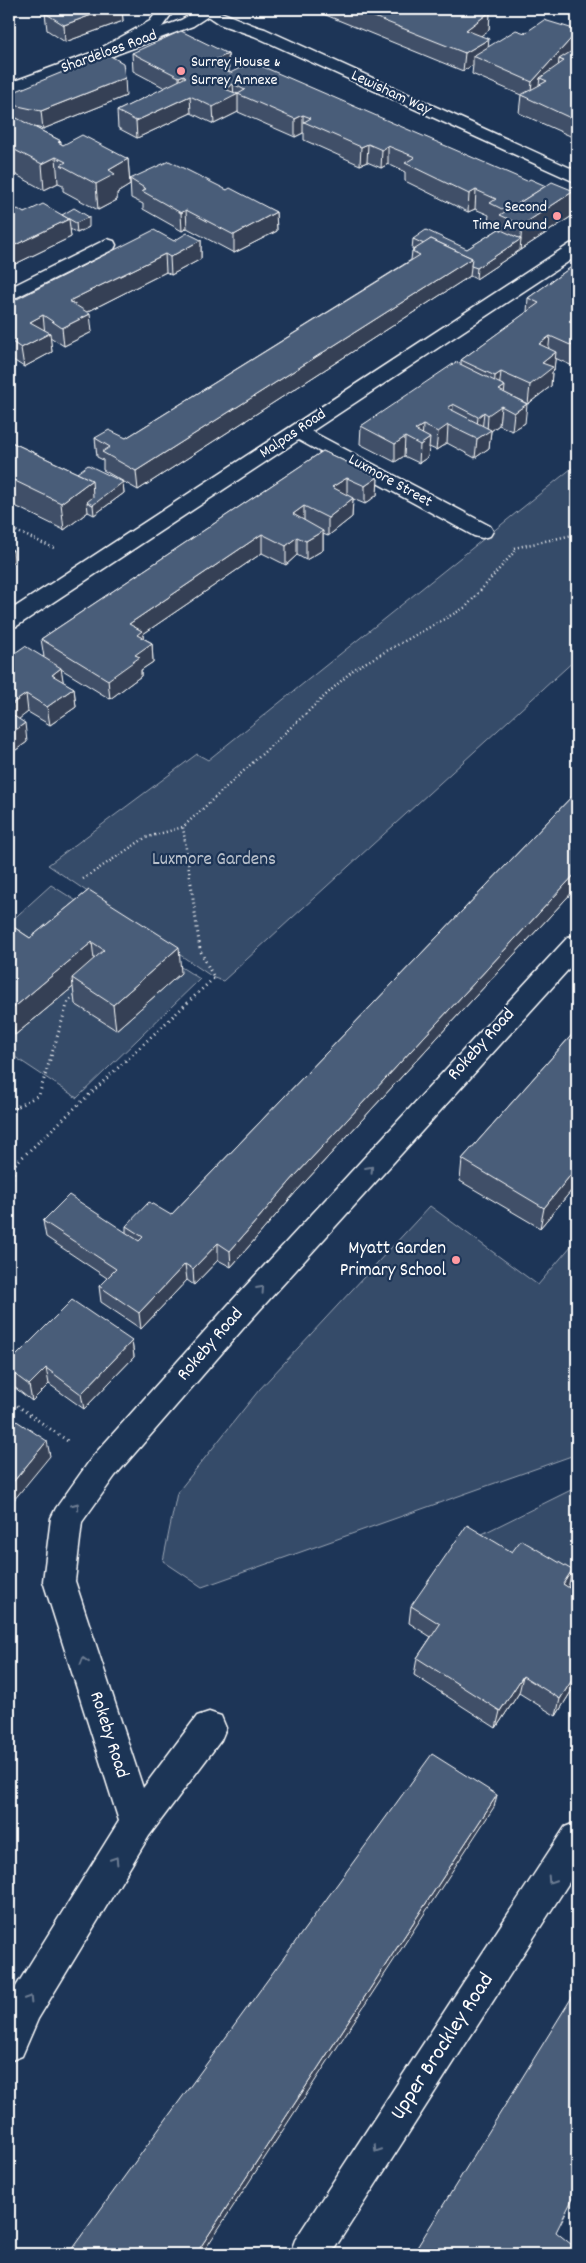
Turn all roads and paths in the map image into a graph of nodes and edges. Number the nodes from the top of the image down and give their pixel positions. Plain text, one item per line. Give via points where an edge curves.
1 (166, 9) edge
2 (208, 9) edge
3 (255, 15) dead end
4 (259, 32) junction
5 (107, 52) junction
6 (9, 89) edge
7 (577, 178) edge
8 (106, 245) dead end
9 (577, 248) edge
10 (9, 295) edge
11 (298, 432) junction
12 (9, 528) edge
13 (482, 531) joint
14 (577, 534) edge
15 (517, 549) junction
16 (60, 551) dead end
17 (9, 620) edge
18 (183, 827) junction
19 (83, 879) dead end
20 (577, 944) edge
21 (80, 990) edge
22 (9, 1110) edge
23 (9, 1202) edge
24 (9, 1400) edge
25 (104, 1466) junction
26 (209, 1728) dead end
27 (137, 1824) junction
28 (577, 1839) edge
29 (9, 2043) edge
30 (309, 2254) edge

1 - 5 main road via 156,24
2 - 4 main road, Lewisham Way via 237,27
2 - 5 main road, Shardeloes Road via 187,23
3 - 4 main road
4 - 7 main road, Lewisham Way
5 - 6 main road, Shardeloes Road
8 - 10 main road
9 - 11 main road, Malpas Road
11 - 13 main road, Luxmore Street
11 - 17 main road, Malpas Road
12 - 16 path
13 - 15 path
14 - 15 path
15 - 18 path via 466,607 354,669
18 - 19 path via 145,838
18 - 23 path via 200,950 214,978 15,1164
25 -> 20 main road, Rokeby Road via 367,1171
21 - 22 path via 68,1002 39,1095
24 - 25 path
27 -> 25 main road, Rokeby Road via 59,1581 67,1518
26 - 27 main road
29 -> 27 main road via 25,2006
28 -> 30 main road, Upper Brockley Road

